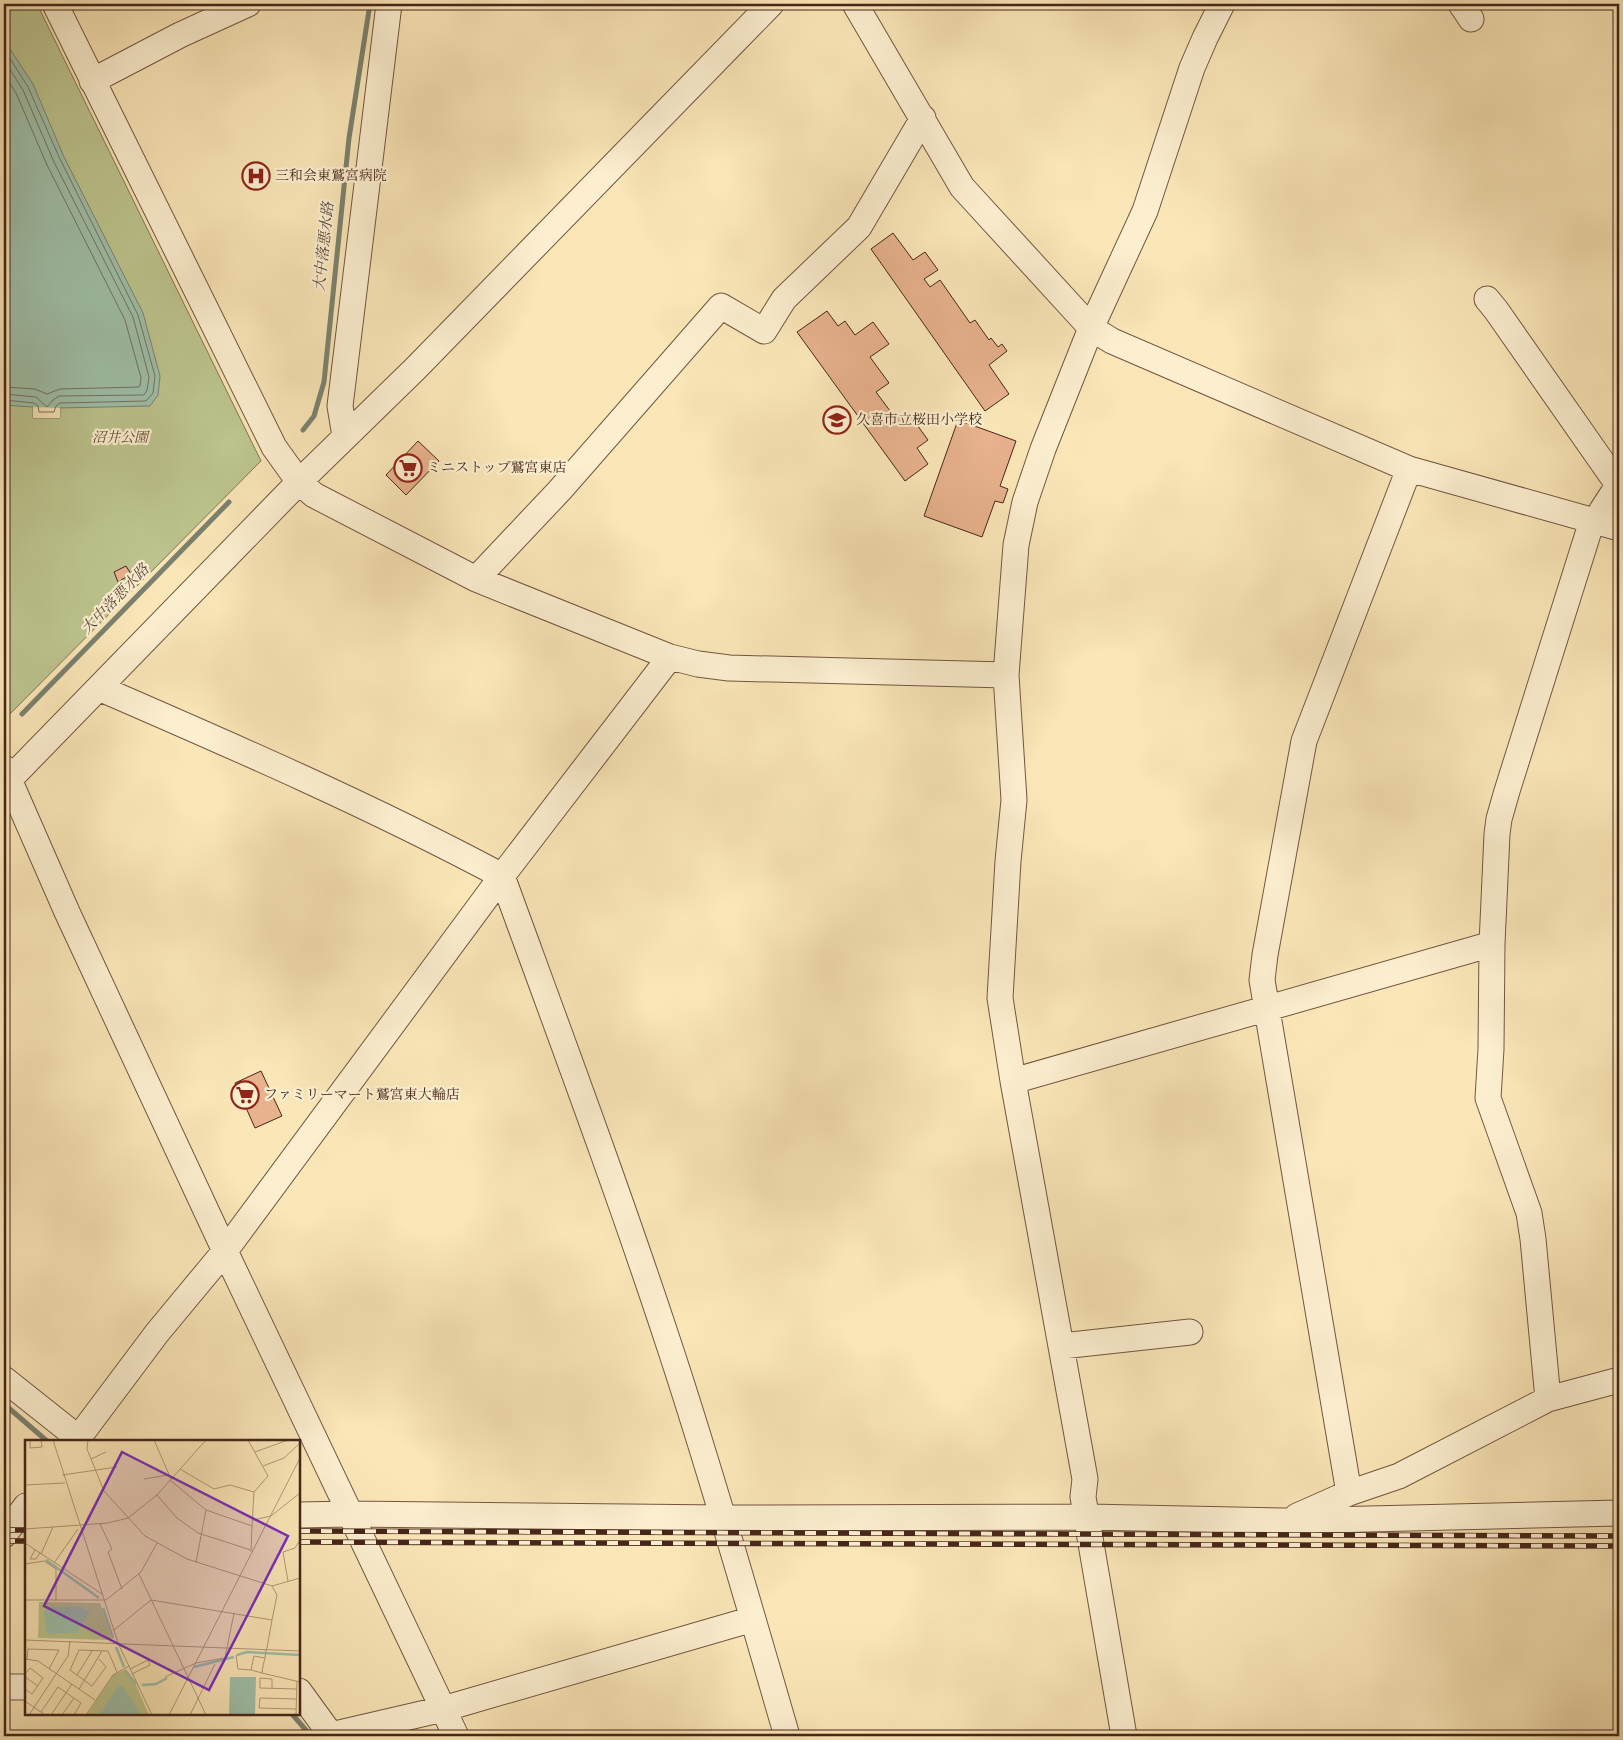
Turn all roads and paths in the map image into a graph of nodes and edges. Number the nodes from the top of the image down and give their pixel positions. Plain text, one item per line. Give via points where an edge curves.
1 (55, 4) edge
2 (248, 4) edge
3 (389, 4) edge
4 (771, 4) edge
5 (855, 4) edge
6 (1222, 4) edge
7 (92, 81) junction
8 (923, 118) junction
9 (1487, 299) dead end
10 (1091, 328) junction
11 (345, 436) junction
12 (1409, 469) junction
13 (299, 482) junction
14 (1619, 483) edge
15 (1603, 524) edge
16 (476, 579) junction
17 (670, 657) junction
18 (1006, 675) junction
19 (100, 688) junction
20 (5, 778) edge
21 (502, 876) junction
22 (1492, 944) junction
23 (1268, 1009) junction
24 (1012, 1081) junction
25 (225, 1251) junction
26 (1190, 1332) dead end
27 (1062, 1346) junction
28 (4, 1379) edge
29 (1616, 1386) edge
30 (1548, 1399) junction
31 (75, 1440) edge
32 (77, 1440) edge
33 (1349, 1493) junction
34 (19, 1511) edge
35 (1619, 1513) edge
36 (349, 1514) junction
37 (300, 1515) edge
38 (1087, 1517) junction
39 (724, 1518) junction
40 (1284, 1521) junction
41 (4, 1535) edge
42 (753, 1619) junction
43 (25, 1687) edge
44 (4, 1688) edge
45 (300, 1692) edge
46 (443, 1709) junction
47 (456, 1736) edge
48 (787, 1736) edge
49 (1124, 1736) edge

1 - 7 street
2 - 7 street
3 - 11 street via 340,406
4 - 11 street
5 - 8 street
6 - 10 street via 1192,68 1145,211
7 - 13 street via 274,447
8 - 10 street via 962,187
8 - 16 street via 859,227 784,299 764,331 721,306 560,490
9 - 14 street
10 - 12 street via 1112,342
10 - 18 street via 1043,450 1019,526
11 - 13 street
12 - 15 street
12 - 23 street via 1304,742 1265,955 1262,980
13 - 16 street via 314,495
13 - 19 street
14 - 15 street via 1602,510
15 - 22 street via 1499,819
16 - 17 street
17 - 18 street via 729,668
17 - 21 street
18 - 24 street via 1014,800 1000,998
19 - 20 street
19 - 21 street via 346,798
20 - 25 street
21 - 25 street
21 - 39 street via 623,1207
22 - 23 street
22 - 30 street via 1488,1098 1529,1213
23 - 24 street
23 - 33 street
24 - 27 street
25 - 32 street via 157,1333
25 - 36 street
26 - 27 street
27 - 38 street via 1085,1479 1083,1497
28 - 31 street
29 - 30 street
30 - 33 street via 1399,1476
33 - 40 street
34 - 41 street
35 - 40 street
36 - 37 street
36 - 39 street
36 - 46 street
38 - 39 street
38 - 40 street
38 - 49 street
39 - 42 street
42 - 46 street
42 - 48 street
43 - 44 street
45 - 46 street via 331,1735
46 - 47 street

